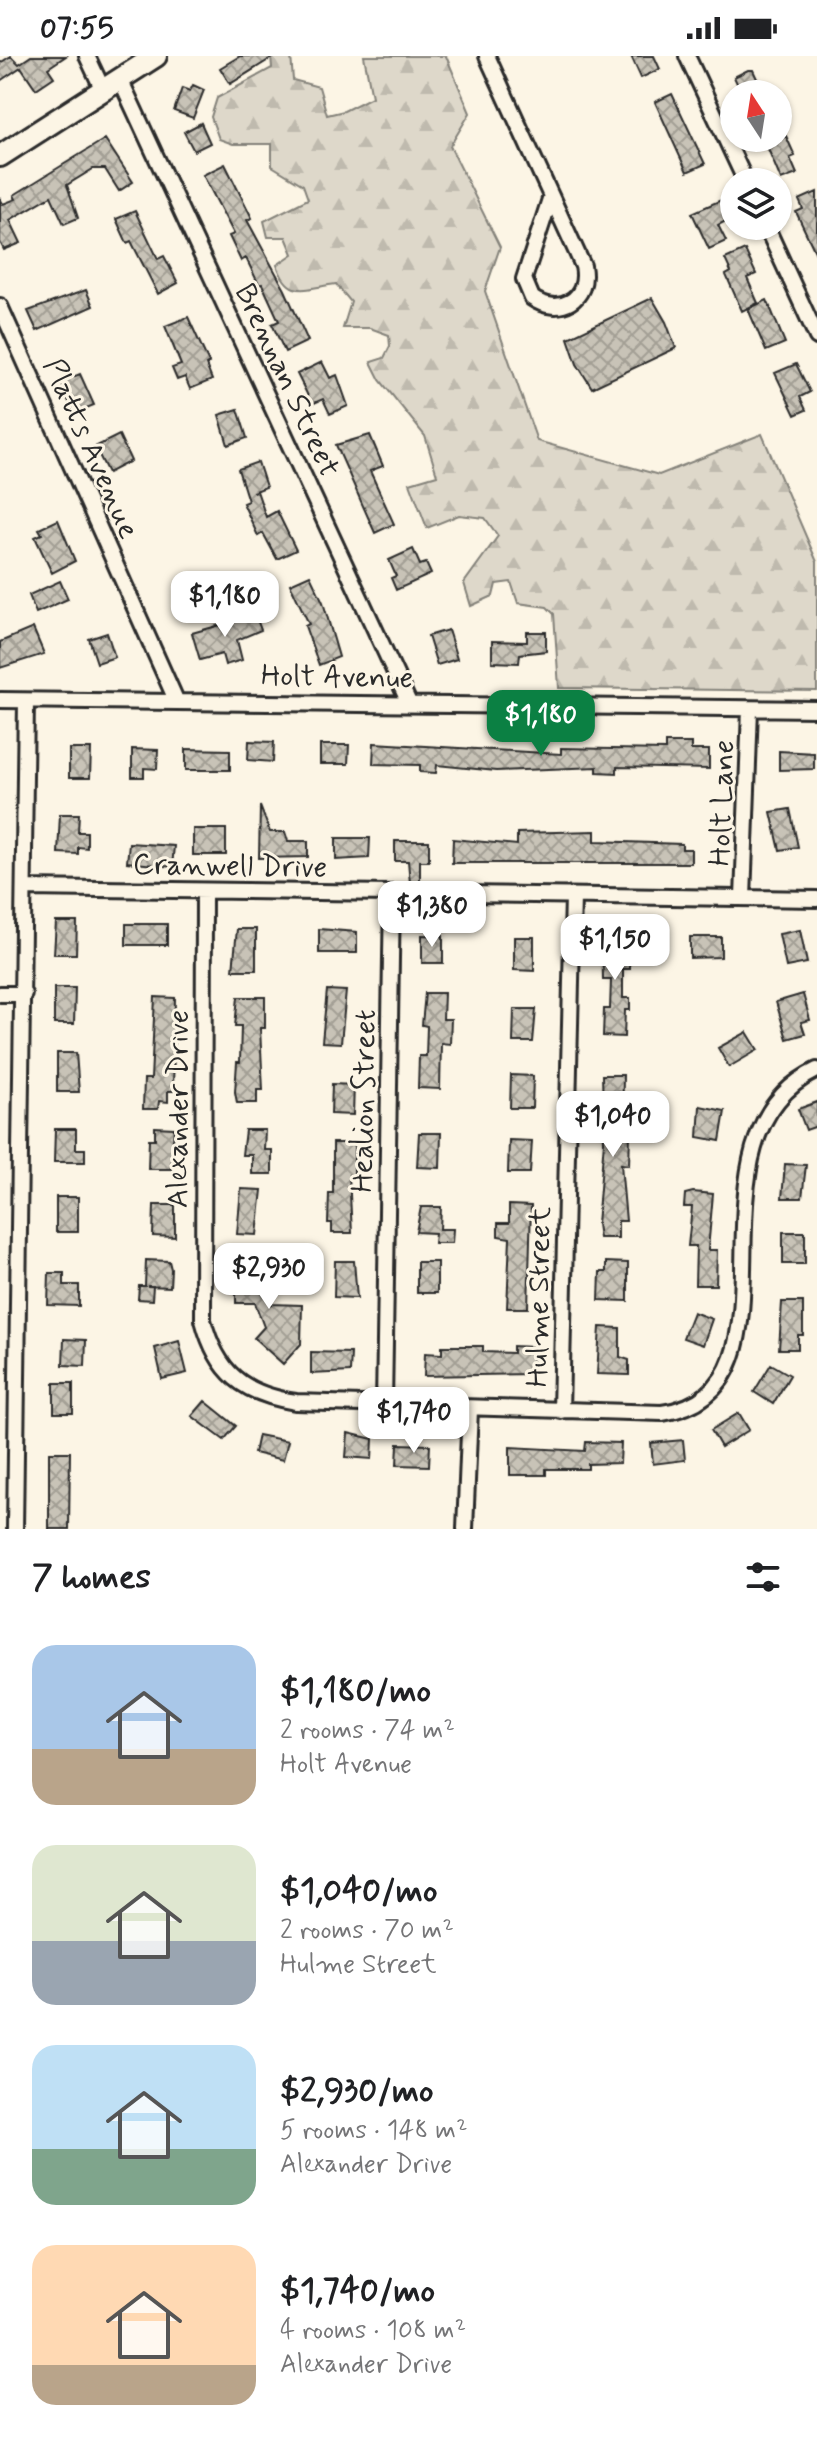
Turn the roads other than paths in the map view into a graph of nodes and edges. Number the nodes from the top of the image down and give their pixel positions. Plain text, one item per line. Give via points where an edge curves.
1 (87, 56) edge
2 (156, 56) edge
3 (487, 56) edge
4 (687, 56) edge
5 (111, 85) junction
6 (0, 156) edge
7 (739, 168) edge
8 (551, 196) junction
9 (772, 240) edge
10 (0, 306) edge
11 (817, 337) edge
12 (0, 700) edge
13 (176, 700) junction
14 (26, 701) junction
15 (409, 703) junction
16 (750, 709) junction
17 (817, 709) edge
18 (26, 888) junction
19 (204, 891) junction
20 (392, 894) junction
21 (573, 896) junction
22 (743, 898) junction
23 (817, 899) edge
24 (0, 994) edge
25 (24, 994) junction
26 (817, 1070) edge
27 (384, 1405) junction
28 (470, 1409) junction
29 (561, 1411) junction
30 (15, 1529) edge
31 (465, 1529) edge

1 - 5 street, Brennan Street
2 - 5 main road
3 - 8 street
4 - 7 street
5 - 6 main road
5 - 15 street, Brennan Street
8 - 8 street via 524,279 532,298 561,307 579,295 585,275
9 - 11 street
10 - 13 street, Platts Avenue
12 - 14 street, Holt Avenue
13 - 14 street, Holt Avenue
13 - 15 street, Holt Avenue
14 - 18 street
15 - 16 street, Holt Avenue
16 - 17 street, Holt Avenue
16 - 22 street, Holt Lane
18 - 19 street, Cranwell Drive
18 - 25 street
19 - 20 street, Cranwell Drive
19 - 27 street, Alexander Drive via 202,1302 208,1338 228,1372 259,1394 296,1402
20 - 21 street, Cranwell Drive
20 - 27 street, Healion Street
21 - 22 street, Cranwell Drive
21 - 29 street, Hulme Street
22 - 23 street, Cranwell Drive
24 - 25 street
25 - 30 street
26 - 29 street, Alexander Drive via 780,1095 761,1128 753,1184 752,1333 728,1382 715,1395 681,1410
27 - 28 street, Alexander Drive
28 - 29 street, Alexander Drive
28 - 31 street

